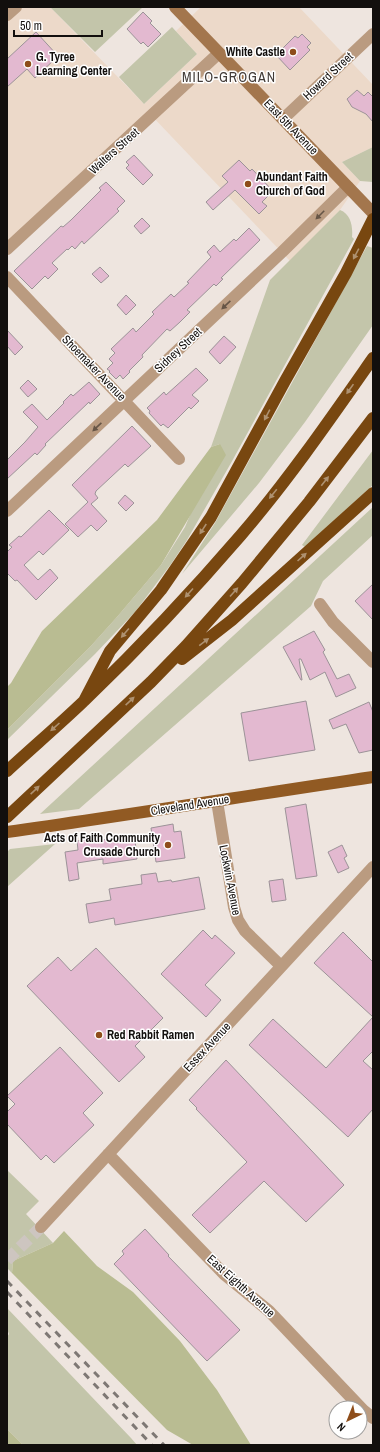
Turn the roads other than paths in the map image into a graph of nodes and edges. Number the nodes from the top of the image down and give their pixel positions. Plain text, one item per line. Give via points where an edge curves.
1 (16, 7) edge
2 (175, 7) edge
3 (7, 15) edge
4 (373, 34) edge
5 (220, 53) junction
6 (283, 119) junction
7 (348, 187) junction
8 (373, 213) edge
9 (373, 219) edge
10 (7, 249) edge
11 (7, 277) edge
12 (373, 358) edge
13 (125, 400) junction
14 (373, 418) edge
15 (179, 459) dead end
16 (373, 493) edge
17 (7, 511) edge
18 (320, 604) dead end
19 (373, 662) edge
20 (151, 682) junction
21 (84, 701) junction
22 (7, 771) edge
23 (373, 777) edge
24 (217, 801) junction
25 (7, 817) edge
26 (7, 832) edge
27 (373, 867) edge
28 (281, 966) junction
29 (108, 1154) junction
30 (41, 1227) tunnel mouth
31 (373, 1418) edge

1 - 3 street
2 - 5 main road, East 5th Avenue
4 - 6 street, Howard Street
5 - 6 main road, East 5th Avenue
5 - 10 street, Walters Street
6 - 7 main road, East 5th Avenue
7 - 8 main road, East 5th Avenue
7 -> 13 street, Sidney Street
9 -> 21 highway via 346,273 211,517 161,590 110,651
11 - 13 street, Shoemaker Avenue
12 -> 21 highway via 242,534 133,653
13 - 15 street, Shoemaker Avenue
13 -> 17 street, Sidney Street
20 -> 14 highway via 242,583 309,502
20 -> 16 highway via 232,620
18 - 19 street
25 -> 20 highway
21 -> 22 highway
23 - 24 main road, Cleveland Avenue
24 - 26 main road, Cleveland Avenue
24 - 28 street, Lockwin Avenue via 238,920 245,931
27 - 28 street, Essex Avenue
28 - 29 street, Essex Avenue
29 - 30 street, Essex Avenue
29 - 31 street, East Eighth Avenue via 224,1274 268,1311

